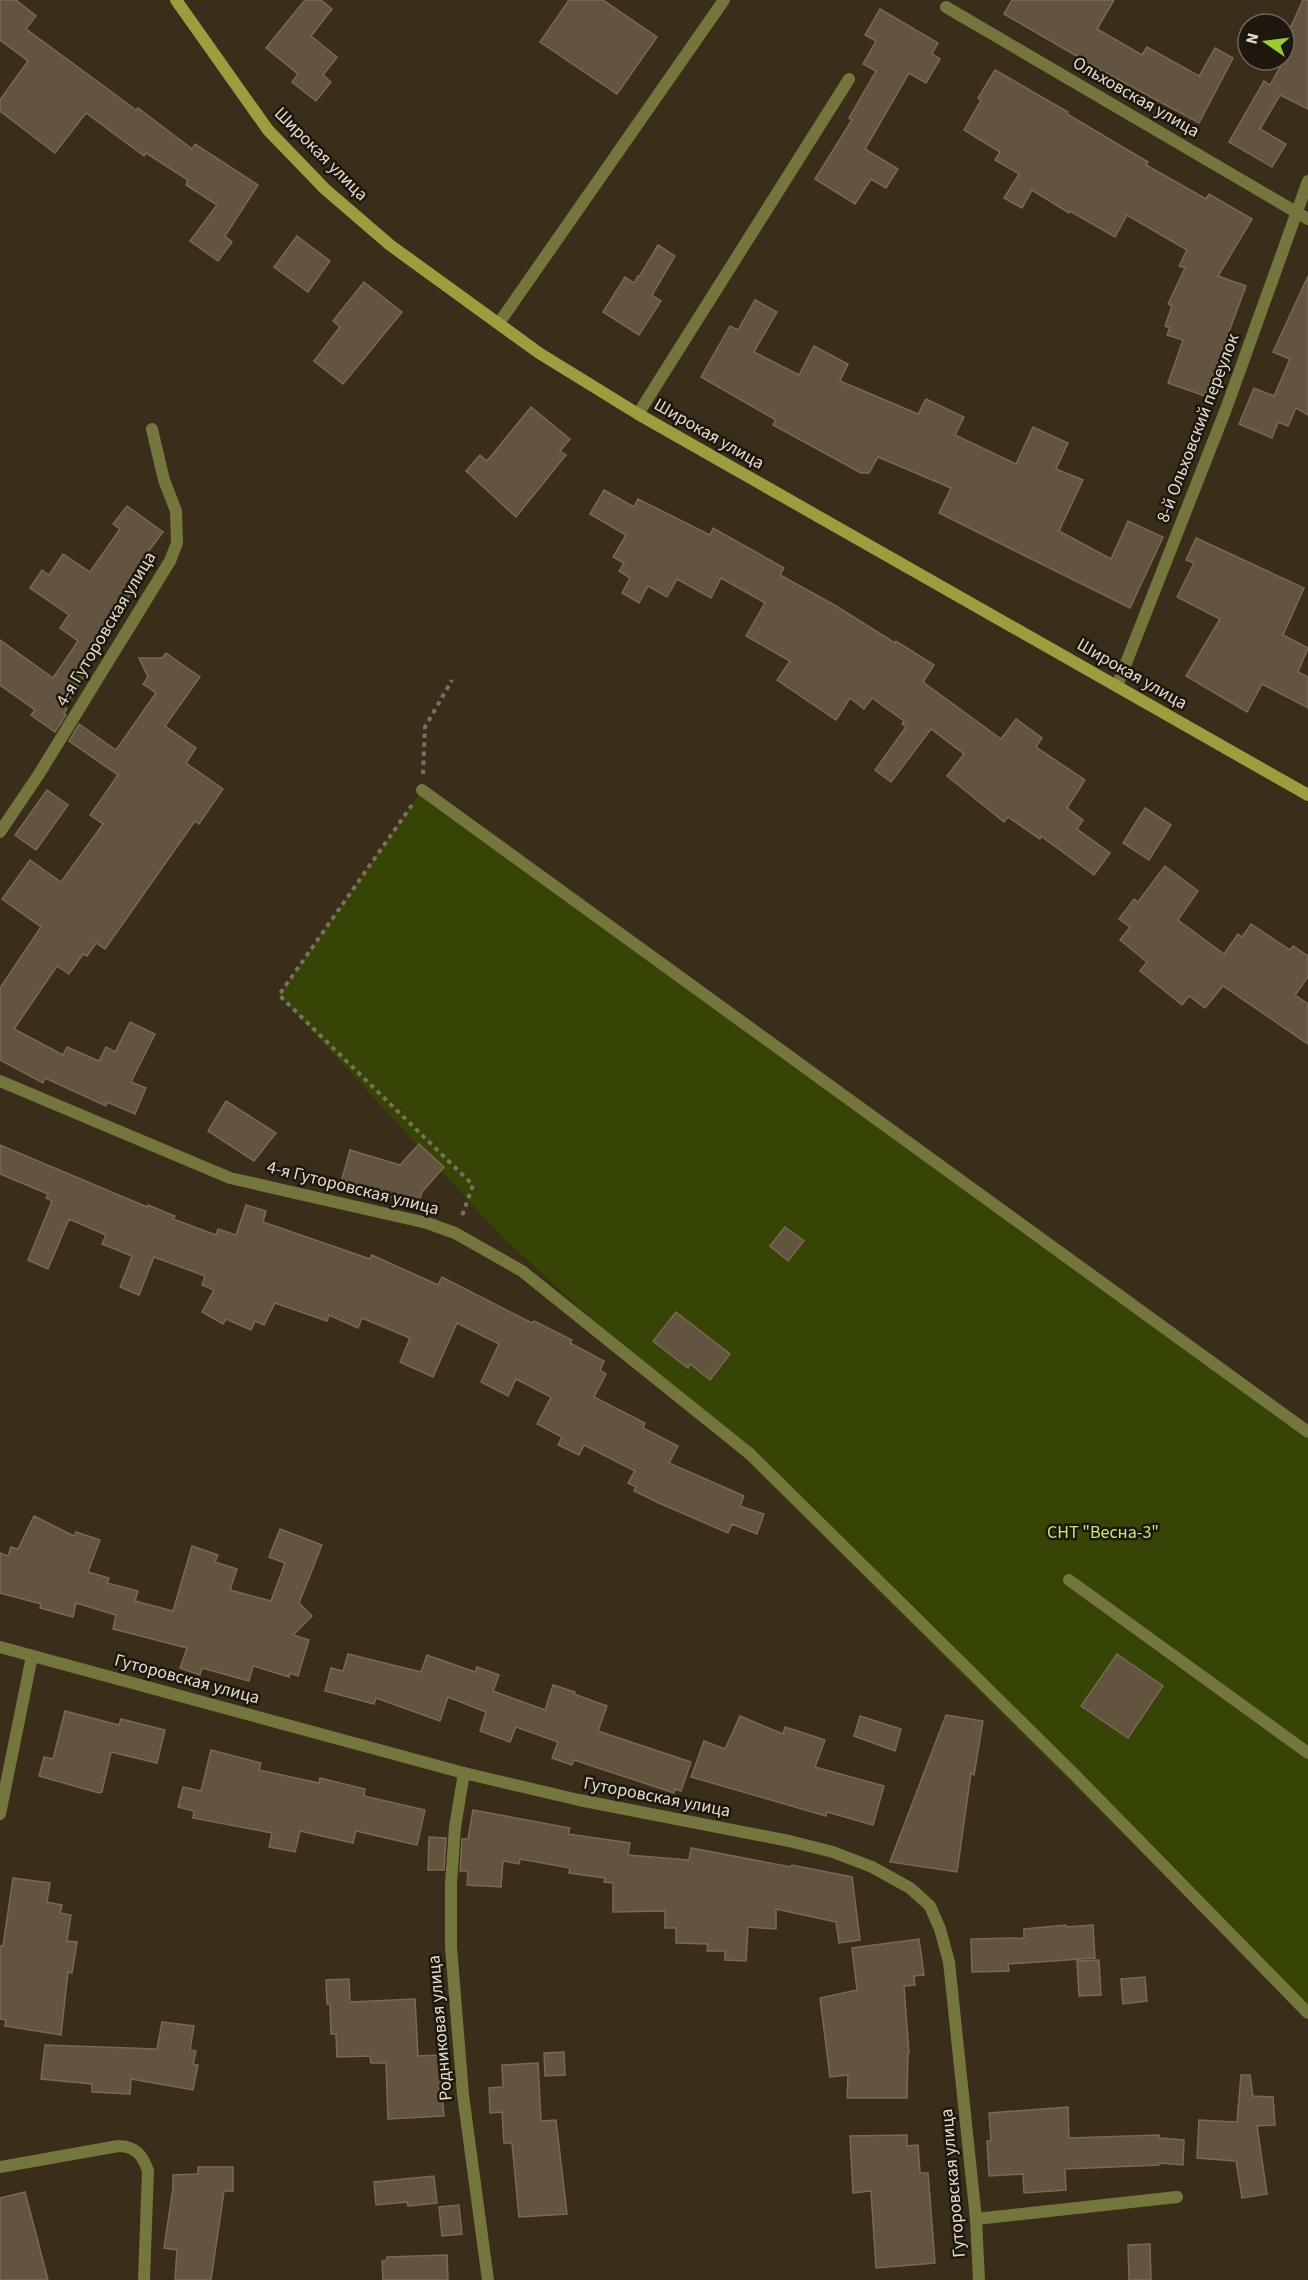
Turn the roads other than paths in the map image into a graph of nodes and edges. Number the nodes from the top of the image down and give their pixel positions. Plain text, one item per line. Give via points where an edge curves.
1 (176, 0) edge
2 (724, 0) edge
3 (944, 3) edge
4 (849, 79) dead end
5 (1308, 181) edge
6 (1303, 216) edge
7 (499, 323) junction
8 (638, 414) junction
9 (152, 429) dead end
10 (1117, 686) junction
11 (422, 790) road end
12 (1308, 795) edge
13 (0, 832) edge
14 (0, 1081) edge
15 (1308, 1432) edge
16 (1069, 1580) dead end
17 (0, 1647) edge
18 (32, 1656) junction
19 (1308, 1753) edge
20 (464, 1773) junction
21 (0, 1814) edge
22 (1308, 2013) edge
23 (0, 2166) edge
24 (1177, 2197) dead end
25 (976, 2219) junction
26 (144, 2280) edge
27 (488, 2280) edge
28 (979, 2280) edge

1 - 7 street, Широкая улица via 268,130 325,189 390,245
2 - 7 street
3 - 6 street, Ольховская улица
4 - 8 street
5 - 6 street, 8-й Ольховский переулок
6 - 10 street, 8-й Ольховский переулок
7 - 8 street, Широкая улица via 539,353
8 - 10 street, Широкая улица
9 - 13 street, 4-я Гуторовская улица via 176,511 177,543 171,561
10 - 12 street, Широкая улица
11 - 15 street
14 - 22 street, 4-я Гуторовская улица via 230,1178 428,1223 455,1233 522,1271 750,1454 1073,1773
16 - 19 street
17 - 18 street, Гуторовская улица
18 - 20 street, Гуторовская улица
18 - 21 street
20 - 25 street, Гуторовская улица via 833,1852 910,1888 930,1906 949,1962
20 - 27 street, Родниковая улица via 455,1827 451,1947 463,2095
23 - 26 street via 118,2146 135,2150 143,2157 148,2171
24 - 25 street
25 - 28 street, Гуторовская улица

